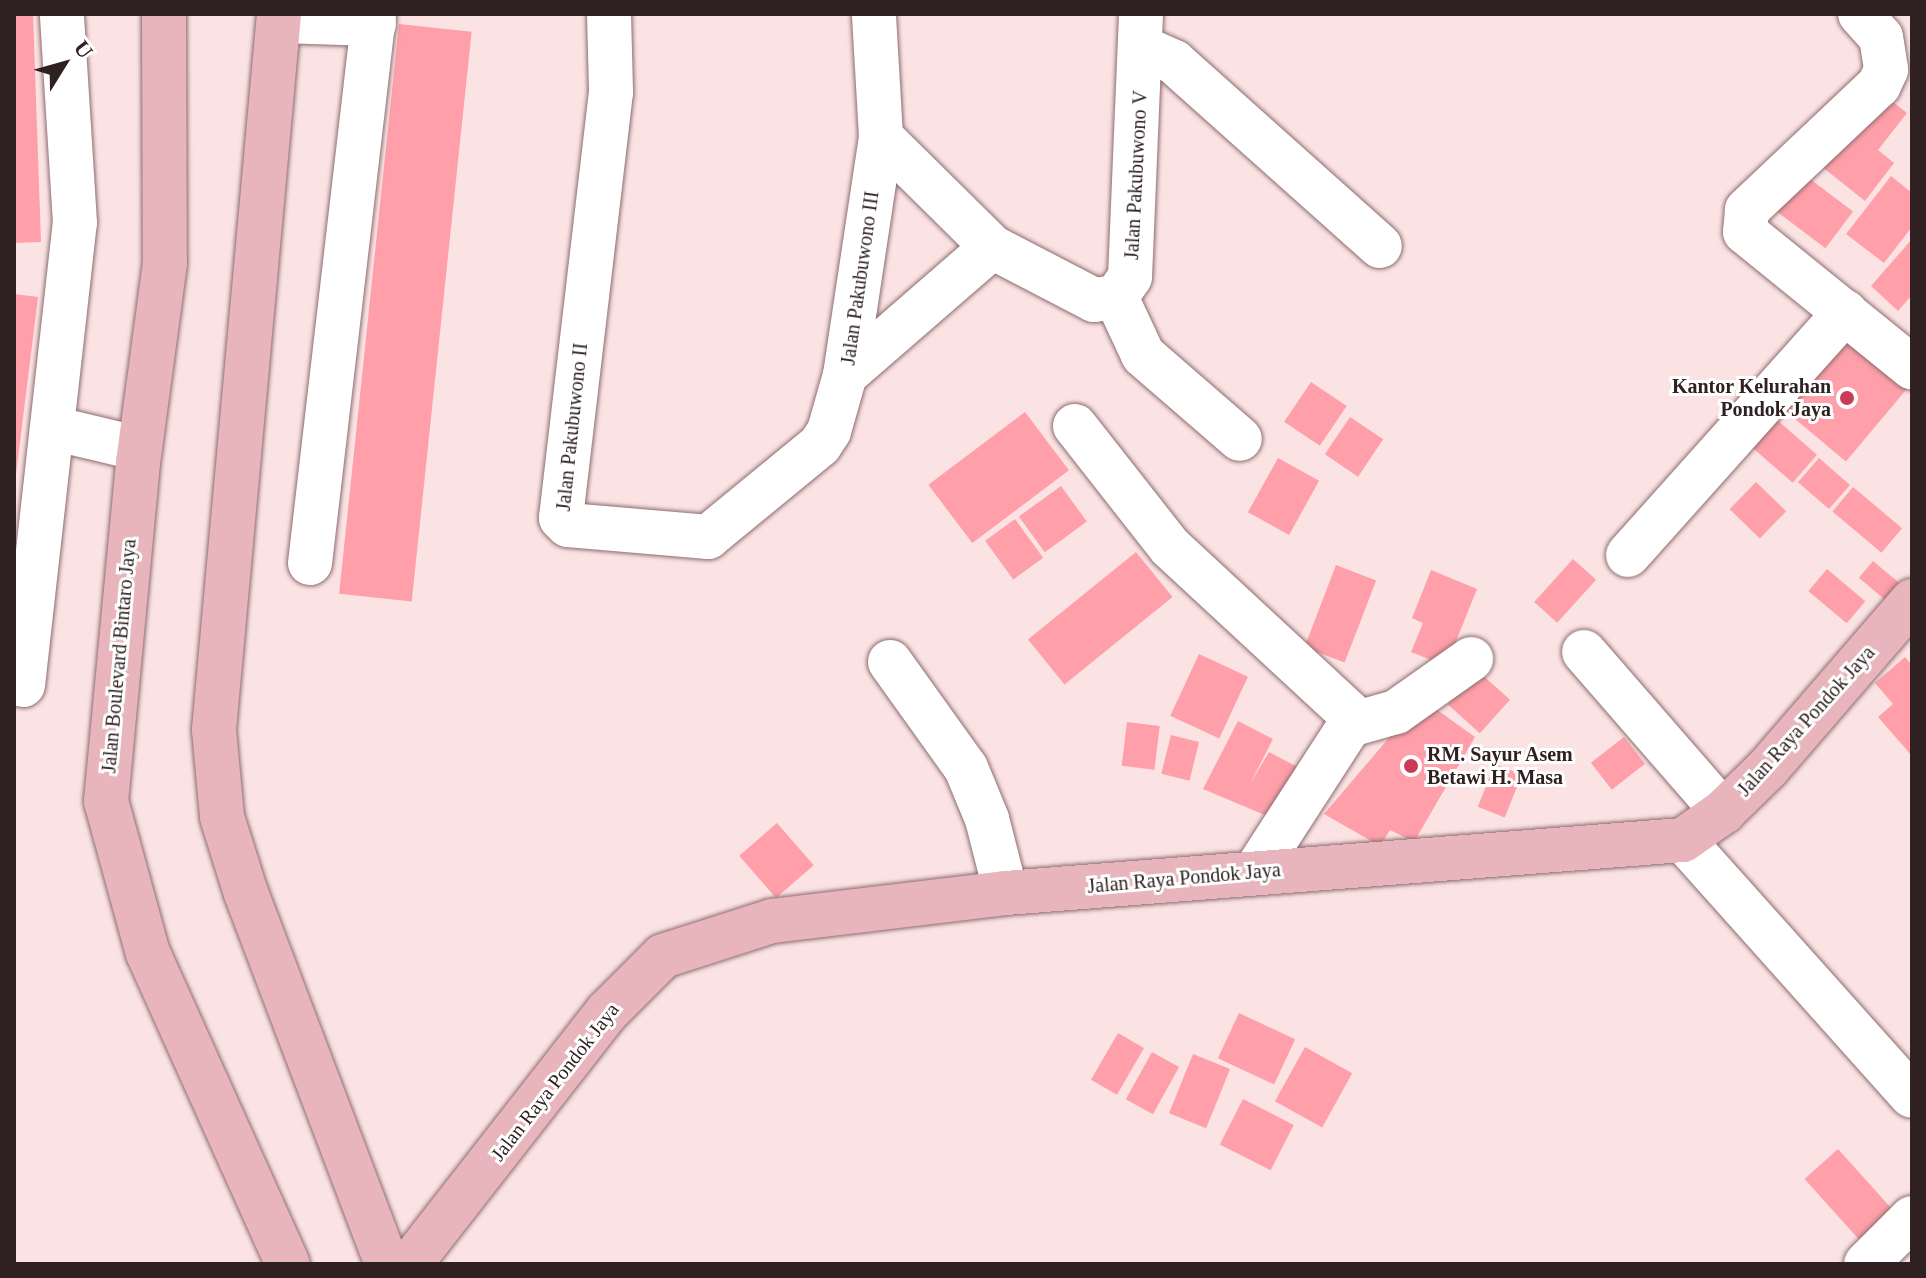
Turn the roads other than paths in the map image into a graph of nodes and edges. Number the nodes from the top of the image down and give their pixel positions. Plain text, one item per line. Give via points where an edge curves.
1 (62, 14) edge
2 (164, 14) edge
3 (609, 14) edge
4 (874, 14) edge
5 (1860, 14) edge
6 (280, 18) edge
7 (374, 19) edge
8 (1142, 31) edge
9 (881, 137) junction
10 (1380, 246) dead end
11 (992, 247) junction
12 (1116, 297) junction
13 (1845, 312) junction
14 (1912, 367) edge
15 (845, 375) junction
16 (1075, 426) dead end
17 (51, 436) junction
18 (1240, 439) dead end
19 (139, 456) junction
20 (1628, 555) dead end
21 (310, 563) dead end
22 (1912, 601) edge
23 (1584, 652) dead end
24 (1471, 659) dead end
25 (890, 662) dead end
26 (23, 685) dead end
27 (1350, 725) junction
28 (1723, 812) junction
29 (1683, 840) junction
30 (1255, 872) junction
31 (1006, 893) junction
32 (1912, 1096) edge
33 (1912, 1218) edge
34 (288, 1264) edge
35 (387, 1264) edge
36 (410, 1264) edge
37 (1866, 1264) edge

1 - 17 street via 75,223
2 - 19 main road, Jalan Boulevard Bintaro Jaya via 165,263
3 - 15 street, Jalan Pakubuwono II via 611,92 561,518 568,525 715,535 826,439
4 - 9 street, Jalan Pakubuwono III
5 - 13 street via 1881,37 1886,70 1879,85 1747,210 1745,232
6 - 7 street
6 - 35 main road via 214,730 222,817 246,893
7 - 21 street
8 - 10 street, Jalan Pakubuwono V
8 - 12 street, Jalan Pakubuwono V via 1130,277
9 - 11 street
9 - 15 street, Jalan Pakubuwono III
11 - 12 street via 1094,300
11 - 15 street, Jalan Pakubuwono III
12 - 18 street via 1143,355
13 - 14 street
13 - 20 street
16 - 27 street via 1170,547 1343,704
17 - 19 street
17 - 26 street
19 - 34 main road, Jalan Boulevard Bintaro Jaya via 106,801 148,953
22 - 28 main road, Jalan Raya Pondok Jaya
23 - 28 street
24 - 27 street via 1396,712
25 - 31 street via 966,768 987,819
27 - 30 street
28 - 29 main road, Jalan Raya Pondok Jaya
29 - 30 main road, Jalan Raya Pondok Jaya
29 - 32 street
30 - 31 main road, Jalan Raya Pondok Jaya
31 - 36 main road, Jalan Raya Pondok Jaya via 772,921 663,956 607,1012
33 - 37 street

